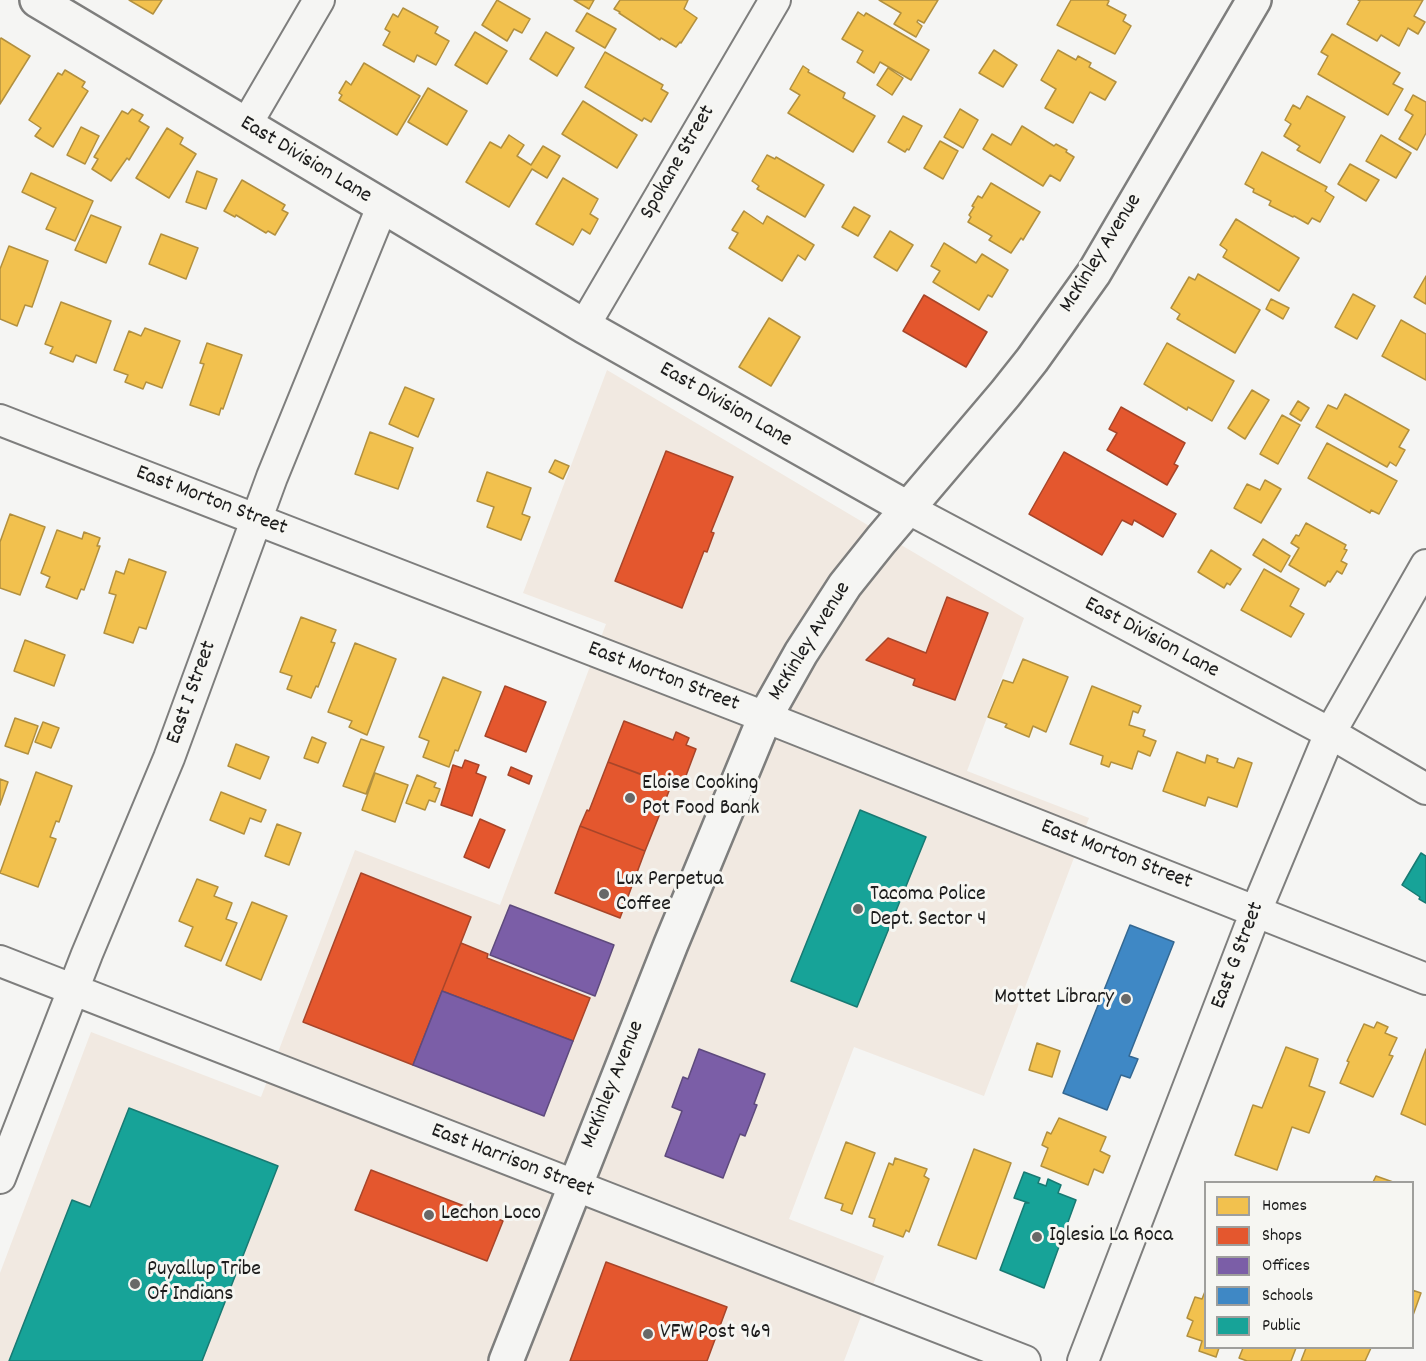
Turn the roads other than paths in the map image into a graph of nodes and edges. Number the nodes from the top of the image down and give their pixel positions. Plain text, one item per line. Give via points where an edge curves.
1 (37, 0) edge
2 (319, 0) edge
3 (775, 0) edge
4 (1254, 0) edge
5 (246, 125) junction
6 (382, 207) junction
7 (584, 326) junction
8 (0, 420) edge
9 (907, 508) junction
10 (258, 520) junction
11 (1426, 565) edge
12 (765, 717) junction
13 (1330, 733) junction
14 (1426, 789) edge
15 (1257, 911) junction
16 (0, 961) edge
17 (1426, 979) edge
18 (73, 989) junction
19 (0, 1178) edge
20 (574, 1186) junction
21 (506, 1361) edge
22 (1025, 1361) edge
23 (1083, 1361) edge

1 - 5 street, East Division Lane
2 - 5 street
3 - 7 street, Spokane Street
4 - 9 street, McKinley Avenue via 1094,273 1005,394
5 - 6 street, East Division Lane
6 - 7 street, East Division Lane
6 - 10 street, East I Street
7 - 9 street, East Division Lane
8 - 10 street, East Morton Street
9 - 12 street, McKinley Avenue via 846,585
9 - 13 street, East Division Lane
10 - 12 street, East Morton Street
10 - 18 street, East I Street via 169,758
11 - 13 street, East G Street
12 - 15 street, East Morton Street
12 - 20 street, McKinley Avenue
13 - 14 street, East Division Lane
13 - 15 street, East G Street
15 - 17 street, East Morton Street
15 - 23 street, East G Street
16 - 18 street, East Harrison Street
18 - 19 street, East I Street
18 - 20 street, East Harrison Street
20 - 21 street, McKinley Avenue
20 - 22 street, East Harrison Street

